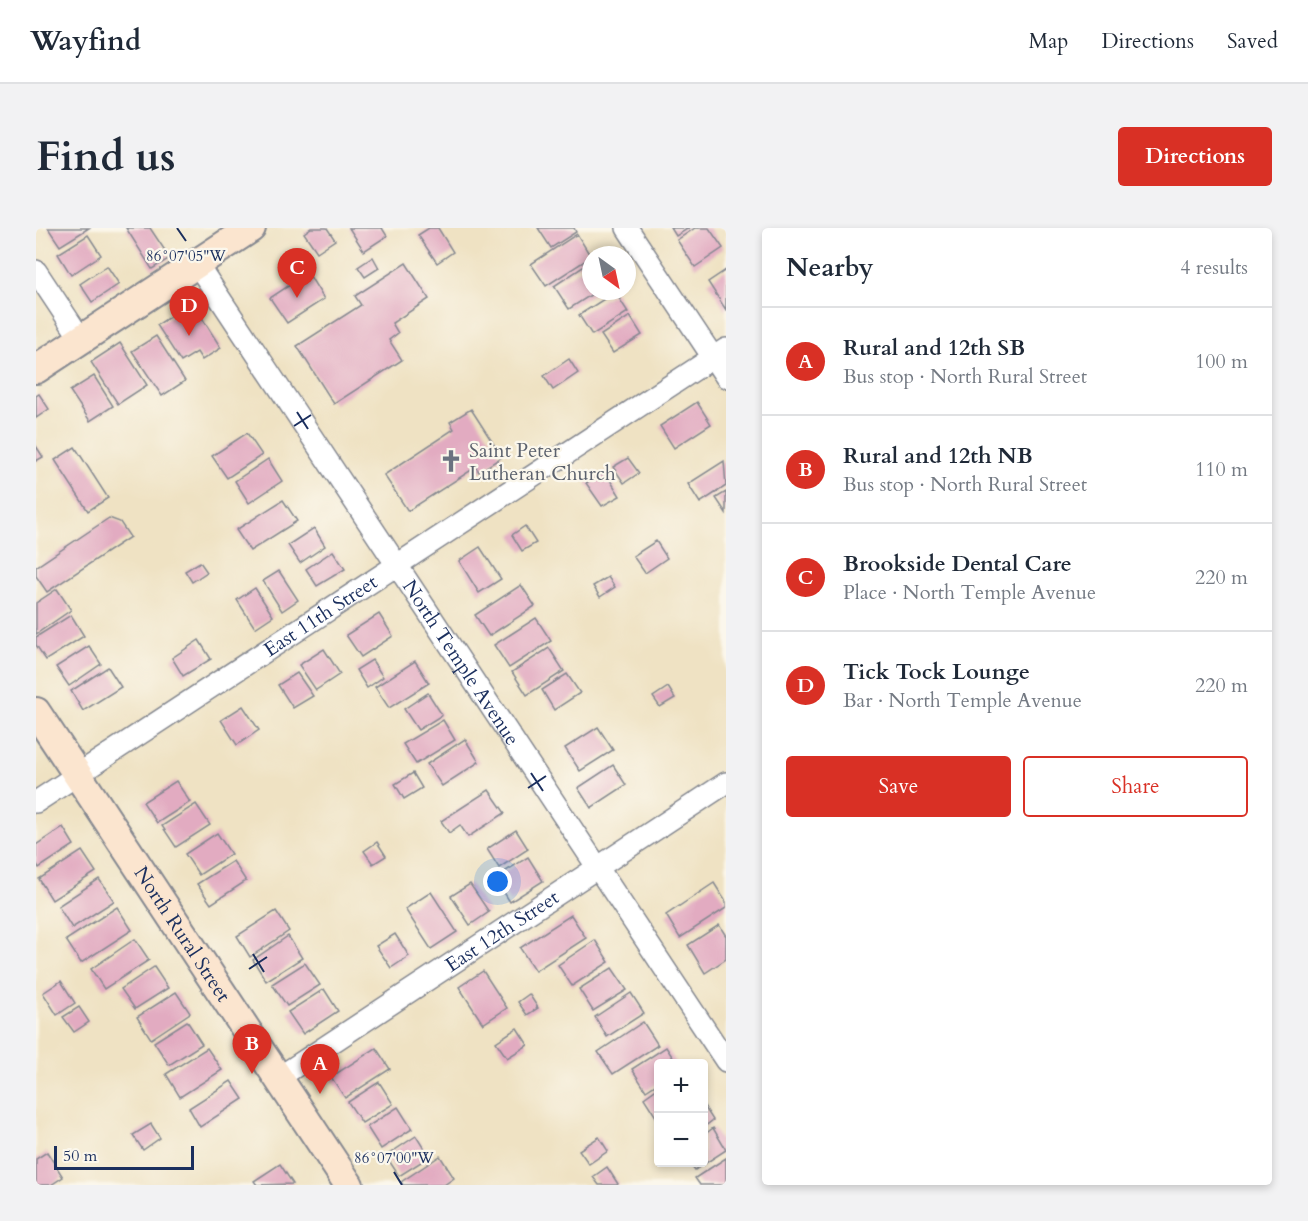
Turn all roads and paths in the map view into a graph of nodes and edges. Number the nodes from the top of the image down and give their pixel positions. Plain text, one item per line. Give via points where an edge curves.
1 (251, 228) edge
2 (627, 228) edge
3 (197, 264) junction
4 (36, 271) edge
5 (81, 339) junction
6 (720, 354) edge
7 (36, 369) edge
8 (726, 377) edge
9 (397, 565) junction
10 (36, 712) edge
11 (78, 775) junction
12 (726, 783) edge
13 (36, 802) edge
14 (597, 867) junction
15 (726, 1061) edge
16 (278, 1078) junction
17 (349, 1185) edge

1 - 3 main road
2 - 6 street
3 - 5 main road
3 - 9 street, North Temple Avenue
4 - 5 street
5 - 7 main road
6 - 8 street
6 - 9 street, East 11th Street
9 - 11 street, East 11th Street
9 - 14 street, North Temple Avenue
10 - 11 main road, North Rural Street
11 - 13 street, East 11th Street
11 - 16 main road, North Rural Street
12 - 14 street, East 12th Street
14 - 15 street, North Temple Avenue
14 - 16 street, East 12th Street
16 - 17 main road, North Rural Street

